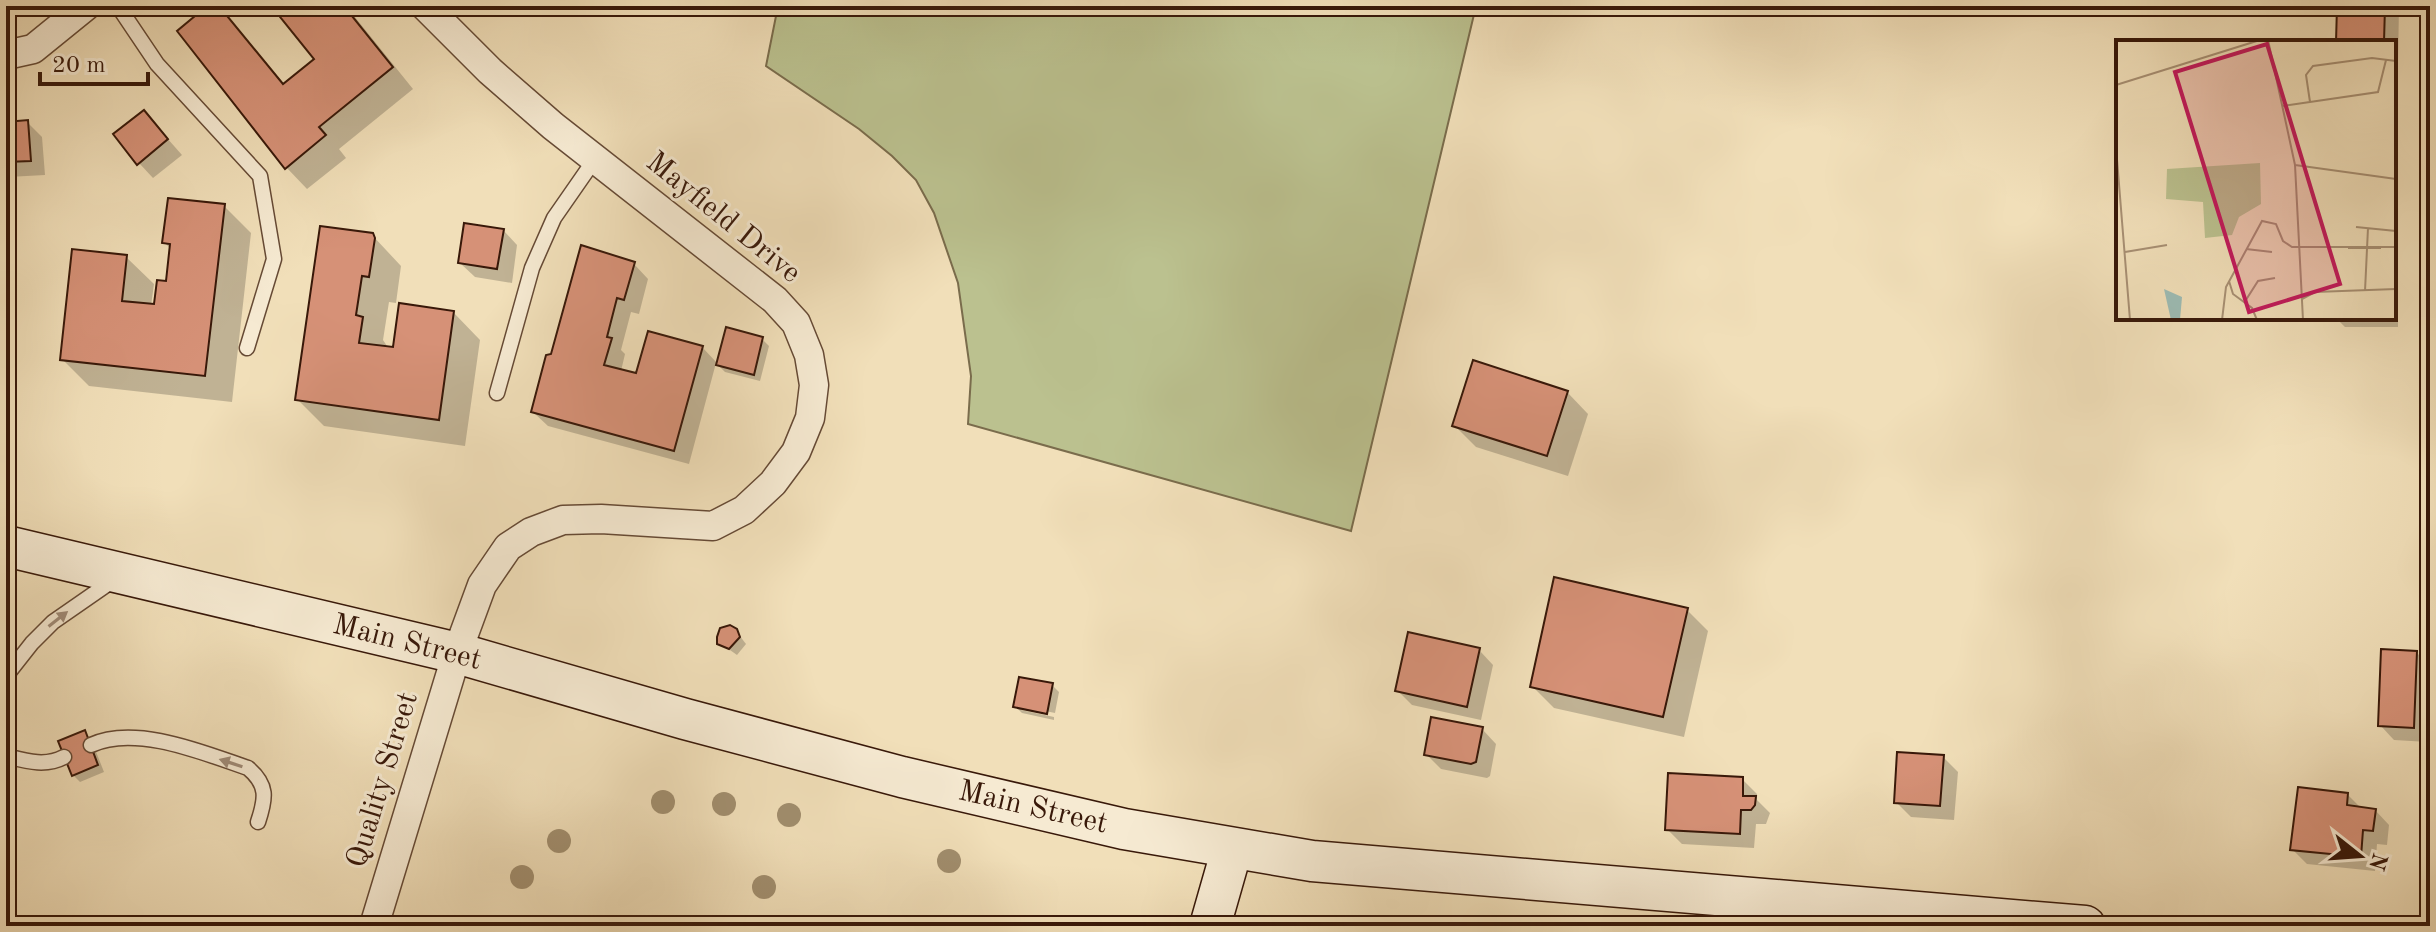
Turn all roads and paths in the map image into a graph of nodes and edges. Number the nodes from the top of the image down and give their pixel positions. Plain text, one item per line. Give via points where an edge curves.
1 (86, 6) edge
2 (118, 6) edge
3 (425, 6) edge
4 (6, 55) edge
5 (595, 159) junction
6 (247, 348) dead end
7 (497, 393) dead end
8 (6, 546) edge
9 (121, 575) junction
10 (457, 653) junction
11 (6, 676) edge
12 (91, 745) dead end
13 (6, 756) edge
14 (64, 757) dead end
15 (258, 822) dead end
16 (1232, 849) junction
17 (1816, 915) edge
18 (374, 926) edge
19 (1210, 926) edge
20 (2085, 926) edge

1 - 4 street via 33,49
2 - 6 lane via 157,64 260,176 274,259
3 - 5 street, Mayfield Drive via 490,71
5 - 7 lane via 554,218 532,268
5 - 10 street, Mayfield Drive via 775,300 796,323 814,385 810,418 796,452 773,483 744,510 713,526 563,520 508,547 482,585
8 - 9 main road, Main Street
9 - 10 main road, Main Street
11 -> 9 lane via 53,622
10 - 16 main road, Main Street via 1015,806
10 - 18 street, Quality Street
15 -> 12 lane via 264,790 248,768 154,739 101,740
13 - 14 lane via 40,763
16 - 17 main road, Main Street
16 - 19 main road
17 - 20 main road, Main Street

